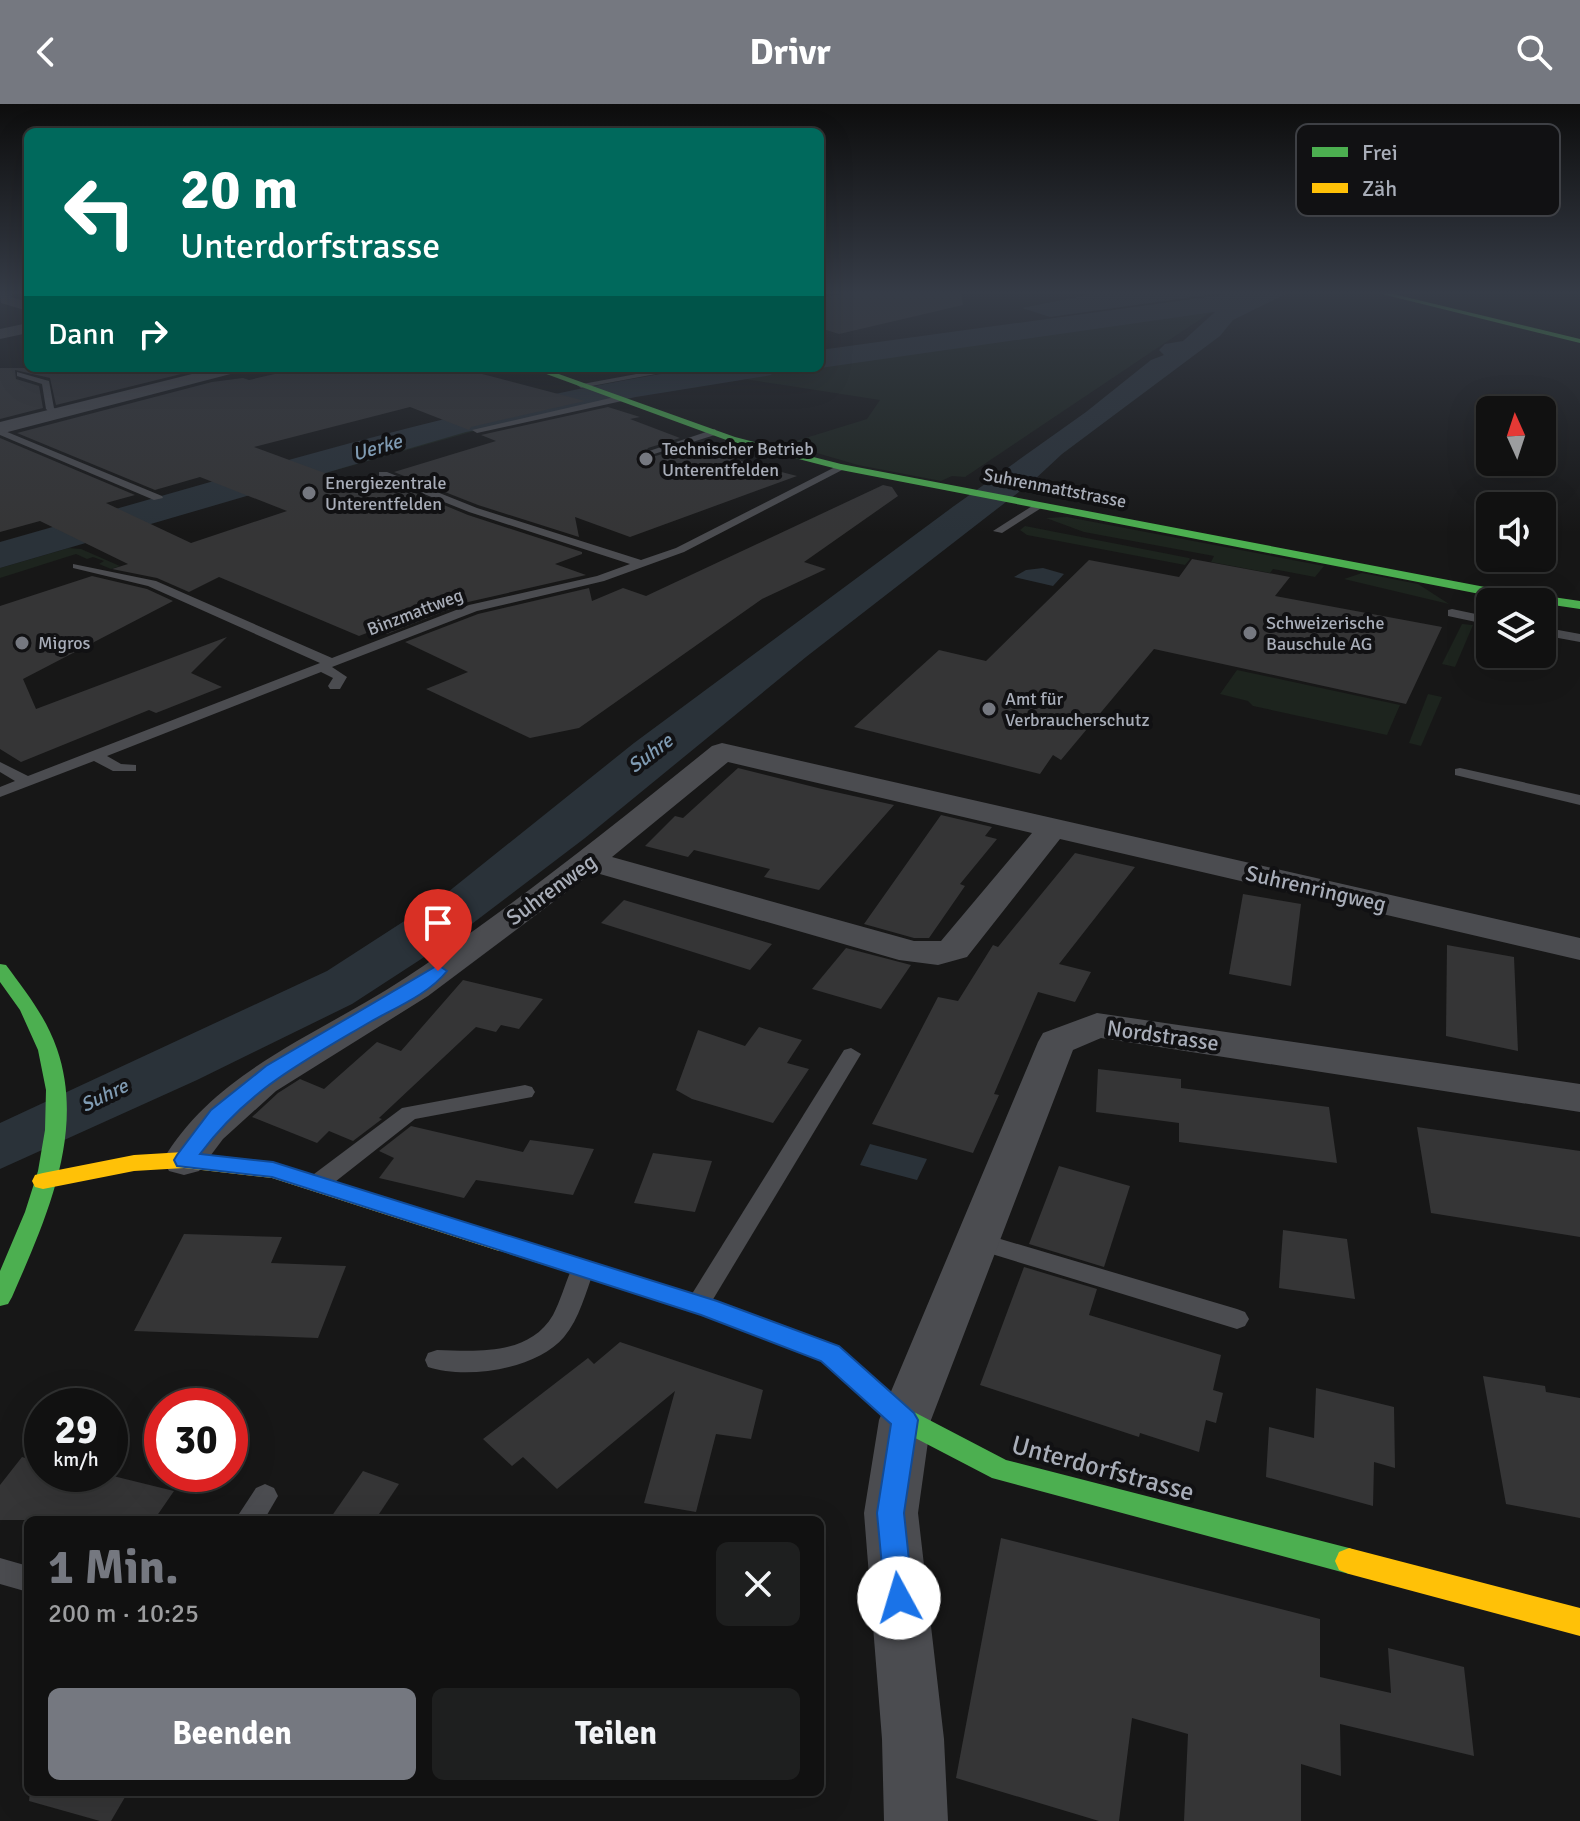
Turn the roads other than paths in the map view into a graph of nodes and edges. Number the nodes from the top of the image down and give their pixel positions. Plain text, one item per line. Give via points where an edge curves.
1 (205, 373) edge
2 (548, 373) edge
3 (655, 373) edge
4 (20, 374) dead end
5 (583, 386) junction
6 (616, 398) junction
7 (58, 414) junction
8 (0, 430) edge
9 (477, 430) dead end
10 (715, 432) junction
11 (654, 451) dead end
12 (841, 467) junction
13 (383, 474) dead end
14 (158, 498) dead end
15 (1033, 504) junction
16 (998, 531) dead end
17 (641, 564) junction
18 (77, 566) dead end
19 (1580, 605) edge
20 (1452, 613) dead end
21 (1476, 618) edge
22 (1556, 634) edge
23 (1580, 638) edge
24 (326, 665) junction
25 (335, 686) dead end
26 (722, 752) joint
27 (95, 755) junction
28 (0, 766) edge
29 (131, 768) dead end
30 (1460, 772) dead end
31 (27, 782) junction
32 (0, 792) edge
33 (1580, 800) edge
34 (1053, 827) junction
35 (589, 861) junction
36 (1580, 949) edge
37 (0, 969) edge
38 (851, 1054) dead end
39 (525, 1092) dead end
40 (1580, 1098) edge
41 (184, 1160) junction
42 (44, 1175) junction
43 (318, 1183) junction
44 (977, 1241) junction
45 (583, 1268) junction
46 (0, 1297) edge
47 (698, 1305) junction
48 (1237, 1319) dead end
49 (437, 1360) dead end
50 (905, 1420) junction
51 (265, 1496) dead end
52 (252, 1516) edge
53 (0, 1571) edge
54 (24, 1578) edge
55 (1580, 1622) edge
56 (916, 1821) edge

1 - 7 street
2 - 5 street, Suhrenmattstrasse
3 - 5 lane
4 - 7 lane via 46,383 50,409
5 - 6 street, Suhrenmattstrasse
6 - 9 lane
6 - 10 street, Suhrenmattstrasse
7 - 8 street
8 - 14 lane
10 - 11 lane
10 - 12 street, Suhrenmattstrasse
12 - 15 street, Suhrenmattstrasse
12 - 17 lane, Binzmattweg via 680,550
13 - 17 lane via 473,510
15 - 16 lane
15 - 19 street, Suhrenmattstrasse
17 - 24 lane, Binzmattweg via 600,579 473,608
18 - 24 lane via 152,583
20 - 21 lane
22 - 23 lane
24 - 25 lane via 340,677
24 - 27 lane, Binzmattweg
26 - 34 street, Suhrenringweg
26 - 35 street, Suhrenweg
27 - 29 lane via 118,768
27 - 31 lane, Binzmattweg
28 - 31 lane
30 - 33 lane
31 - 32 lane, Binzmattweg
34 - 35 street via 954,949 938,954 912,952
34 - 36 street, Suhrenringweg
35 - 41 street, Suhrenweg via 413,989 273,1071 218,1115
37 - 42 street via 32,1013 55,1067 57,1112
38 - 47 lane
39 - 43 lane via 409,1113
40 - 44 street, Nordstrasse via 1097,1025 1057,1042
41 - 42 street, Unterdorfstrasse
41 - 43 street, Unterdorfstrasse via 273,1170
42 - 46 street via 28,1237
43 - 45 street, Unterdorfstrasse
44 - 48 lane
44 - 50 street, Nordstrasse
45 - 47 street, Unterdorfstrasse
45 - 49 lane via 556,1331 526,1353 500,1361
47 - 50 street, Unterdorfstrasse via 830,1354
50 - 55 street, Unterdorfstrasse via 1001,1470
50 - 56 street, Nordstrasse via 891,1513
51 - 52 lane
53 - 54 lane

